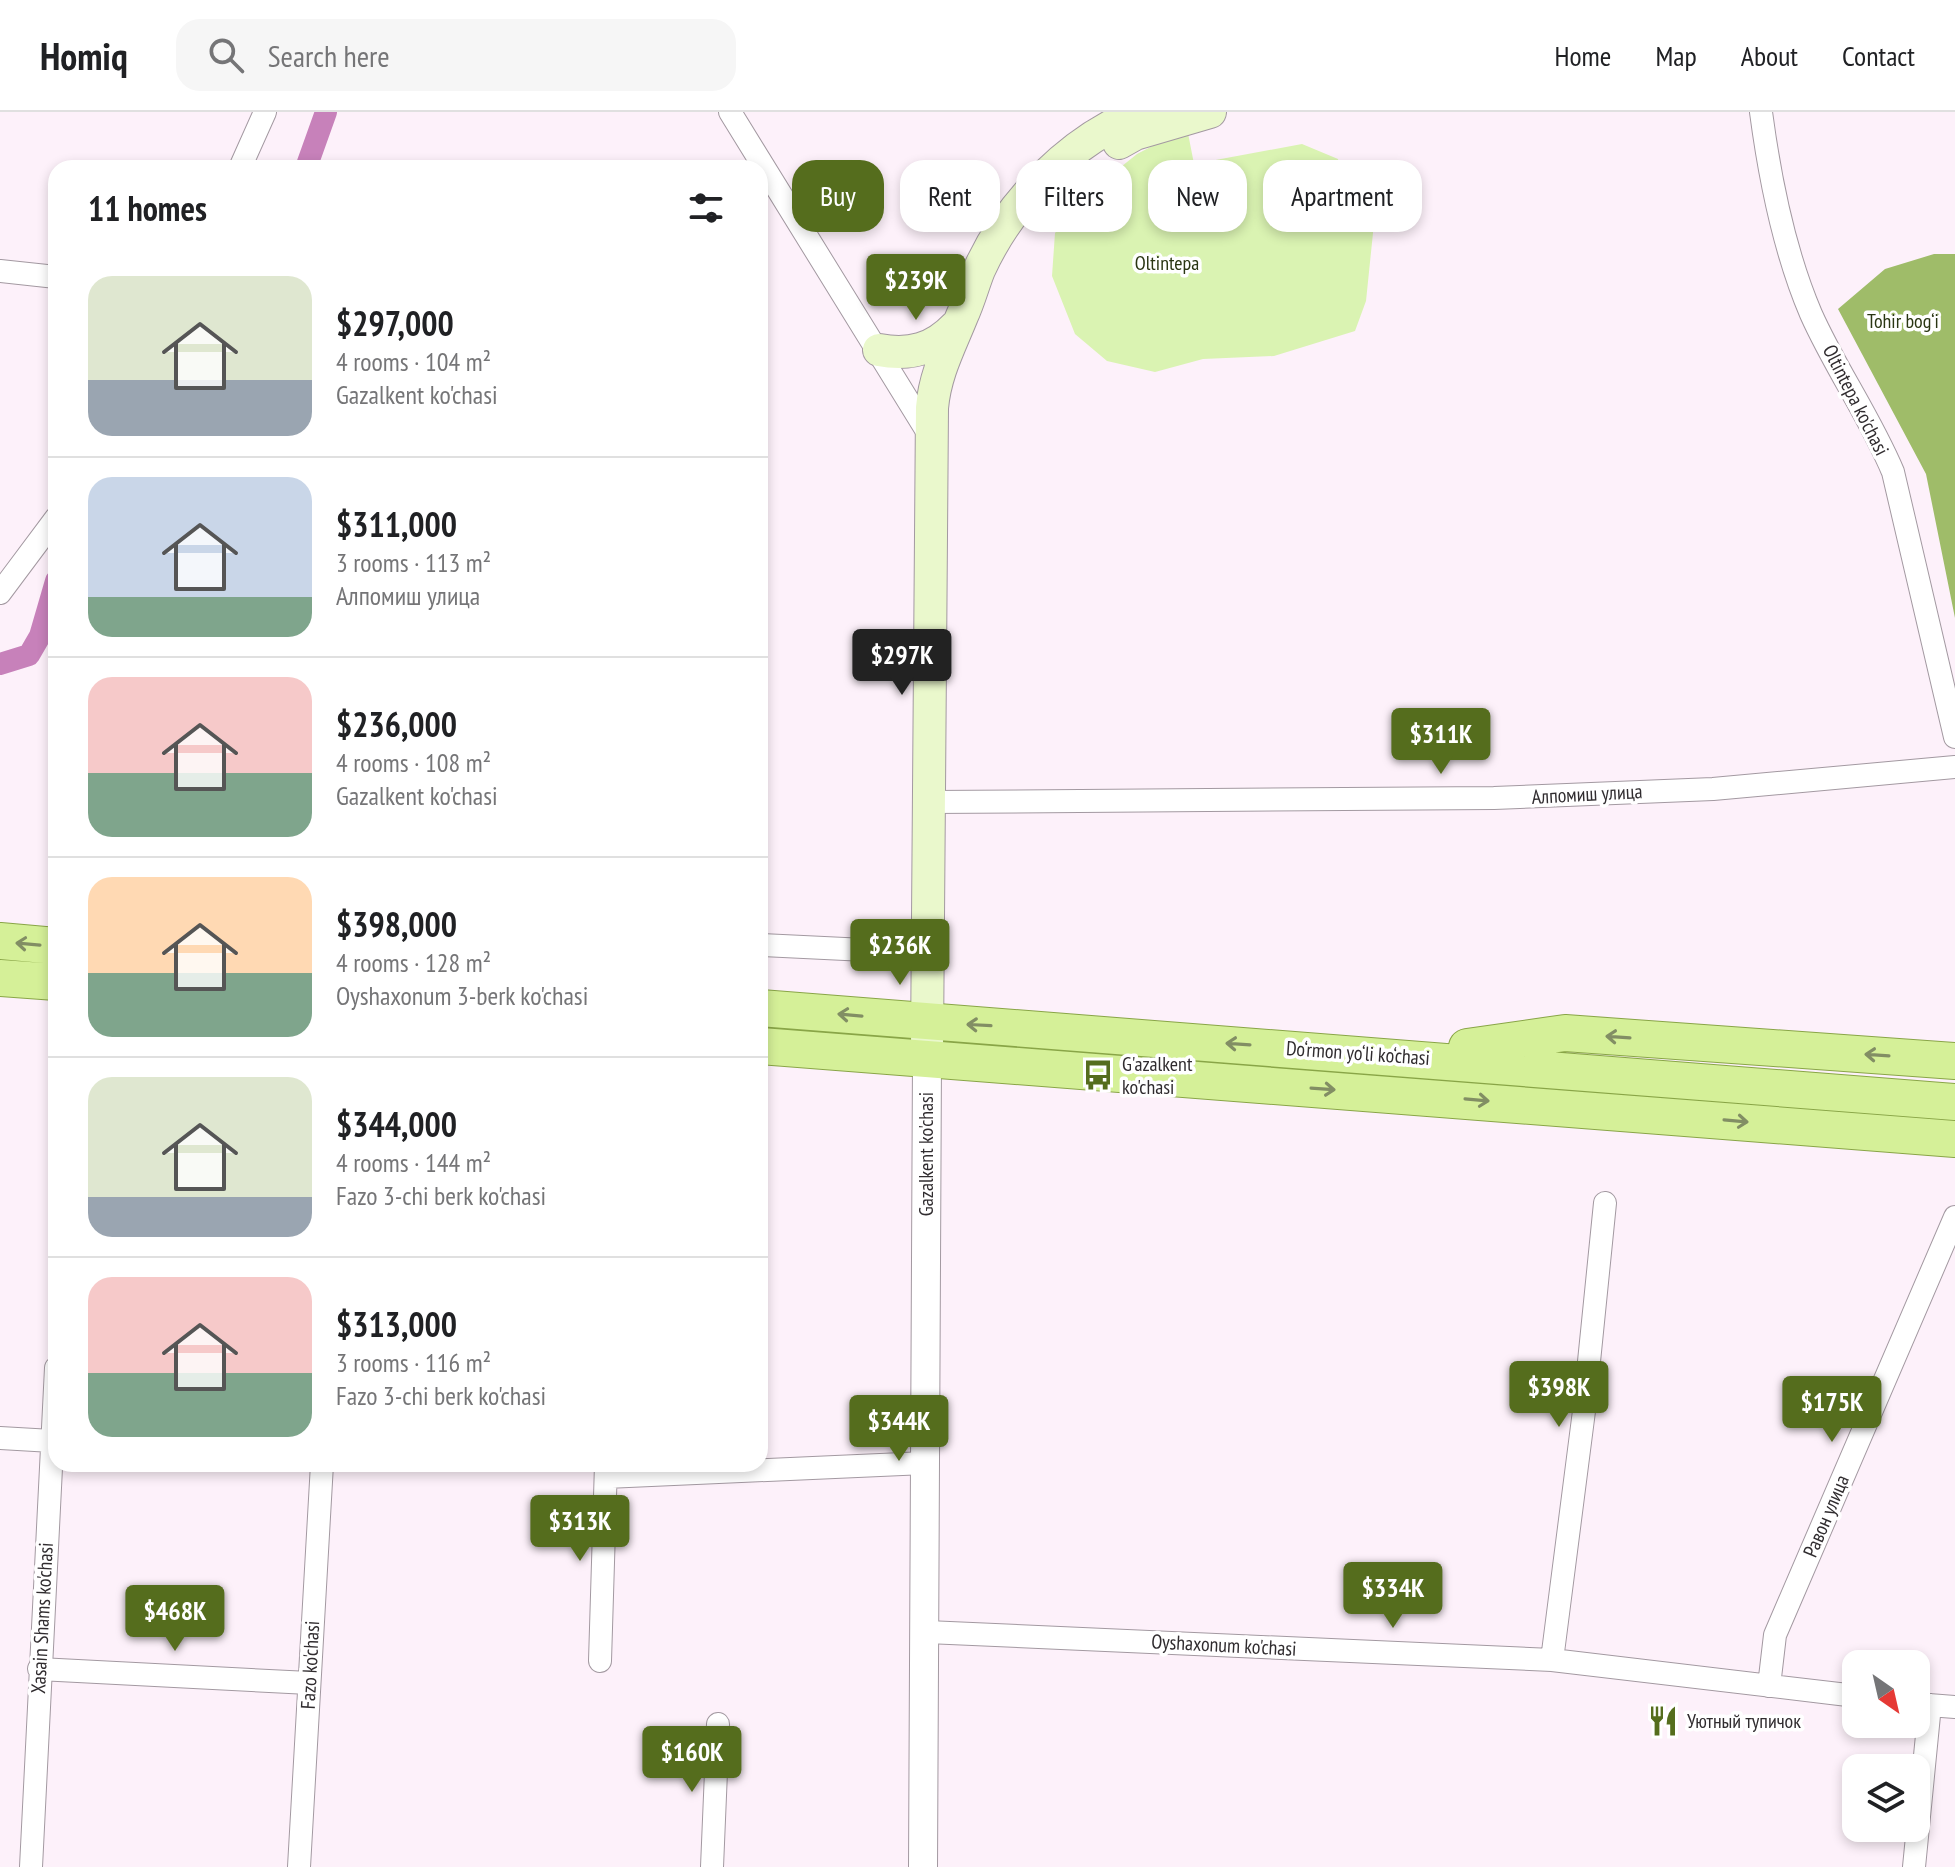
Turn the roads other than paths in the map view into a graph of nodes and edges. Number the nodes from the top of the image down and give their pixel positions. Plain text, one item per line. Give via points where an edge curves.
1 (265, 112) edge
2 (730, 112) edge
3 (1142, 112) edge
4 (1210, 112) edge
5 (1761, 112) edge
6 (244, 160) edge
7 (760, 160) edge
8 (768, 173) edge
9 (0, 271) edge
10 (48, 276) edge
11 (962, 317) junction
12 (879, 350) junction
13 (933, 441) junction
14 (48, 529) edge
15 (0, 593) edge
16 (1955, 737) edge
17 (1955, 767) edge
18 (930, 802) junction
19 (0, 941) edge
20 (48, 945) edge
21 (768, 945) edge
22 (928, 953) junction
23 (0, 978) edge
24 (48, 981) edge
25 (768, 1009) edge
26 (928, 1022) junction
27 (768, 1047) edge
28 (1399, 1056) junction
29 (927, 1060) junction
30 (1955, 1061) edge
31 (1955, 1102) edge
32 (1955, 1139) edge
33 (1605, 1203) dead end
34 (1955, 1217) edge
35 (0, 1438) edge
36 (48, 1441) edge
37 (925, 1463) junction
38 (768, 1466) edge
39 (50, 1472) edge
40 (322, 1472) edge
41 (606, 1472) edge
42 (927, 1632) junction
43 (1552, 1660) junction
44 (600, 1661) dead end
45 (39, 1669) junction
46 (309, 1683) junction
47 (1769, 1686) junction
48 (1842, 1694) edge
49 (1930, 1705) edge
50 (1955, 1707) edge
51 (718, 1724) dead end
52 (1921, 1738) edge
53 (31, 1867) edge
54 (299, 1867) edge
55 (318, 1867) edge
56 (712, 1867) edge
57 (923, 1867) edge
58 (1914, 1867) edge

1 - 6 street
2 - 7 street
3 - 11 main road via 1086,142 1037,184 980,268
4 - 11 main road via 1135,134 1077,174 1017,241
5 - 16 street, Oltintepa ko'chasi via 1768,160 1807,302 1893,472
8 - 12 street
9 - 10 street
11 - 12 main road via 926,348 903,353
11 - 13 main road, Gazalkent ko'chasi via 937,376
12 - 13 street
13 - 18 main road, Gazalkent ko'chasi
14 - 15 street
17 - 18 street, Алпомиш улица via 1713,789 1494,798
18 - 22 main road, Gazalkent ko'chasi
20 -> 19 main road
21 - 22 street
22 - 26 main road, Gazalkent ko'chasi
23 - 24 main road
26 -> 25 main road, Do‘rmon yo‘li ko‘chasi
28 -> 26 main road, Do‘rmon yo‘li ko‘chasi
26 - 29 main road, Gazalkent ko'chasi
27 - 29 main road, Do‘rmon yo‘li ko‘chasi
30 -> 28 main road via 1565,1033
28 - 31 main road, Do‘rmon yo‘li ko‘chasi
29 -> 32 main road, Do‘rmon yo‘li ko‘chasi
29 - 37 street, Gazalkent ko'chasi
33 - 43 street
34 - 47 street, Равон улица via 1775,1635
35 - 36 street
37 - 38 street
37 - 42 street, Gazalkent ko'chasi
39 - 45 street, Xasain Shams ko'chasi
40 - 46 street, Fazo ko'chasi
41 - 44 street
42 - 43 street, Oyshaxonum ko'chasi
42 - 57 street, Gazalkent ko'chasi
43 - 47 street, Oyshaxonum ko'chasi
45 - 46 street
45 - 53 street, Xasain Shams ko'chasi
46 - 54 street, Fazo ko'chasi
47 - 48 street, Oyshaxonum ko'chasi
49 - 50 street
51 - 56 street
52 - 58 street
54 - 55 street

